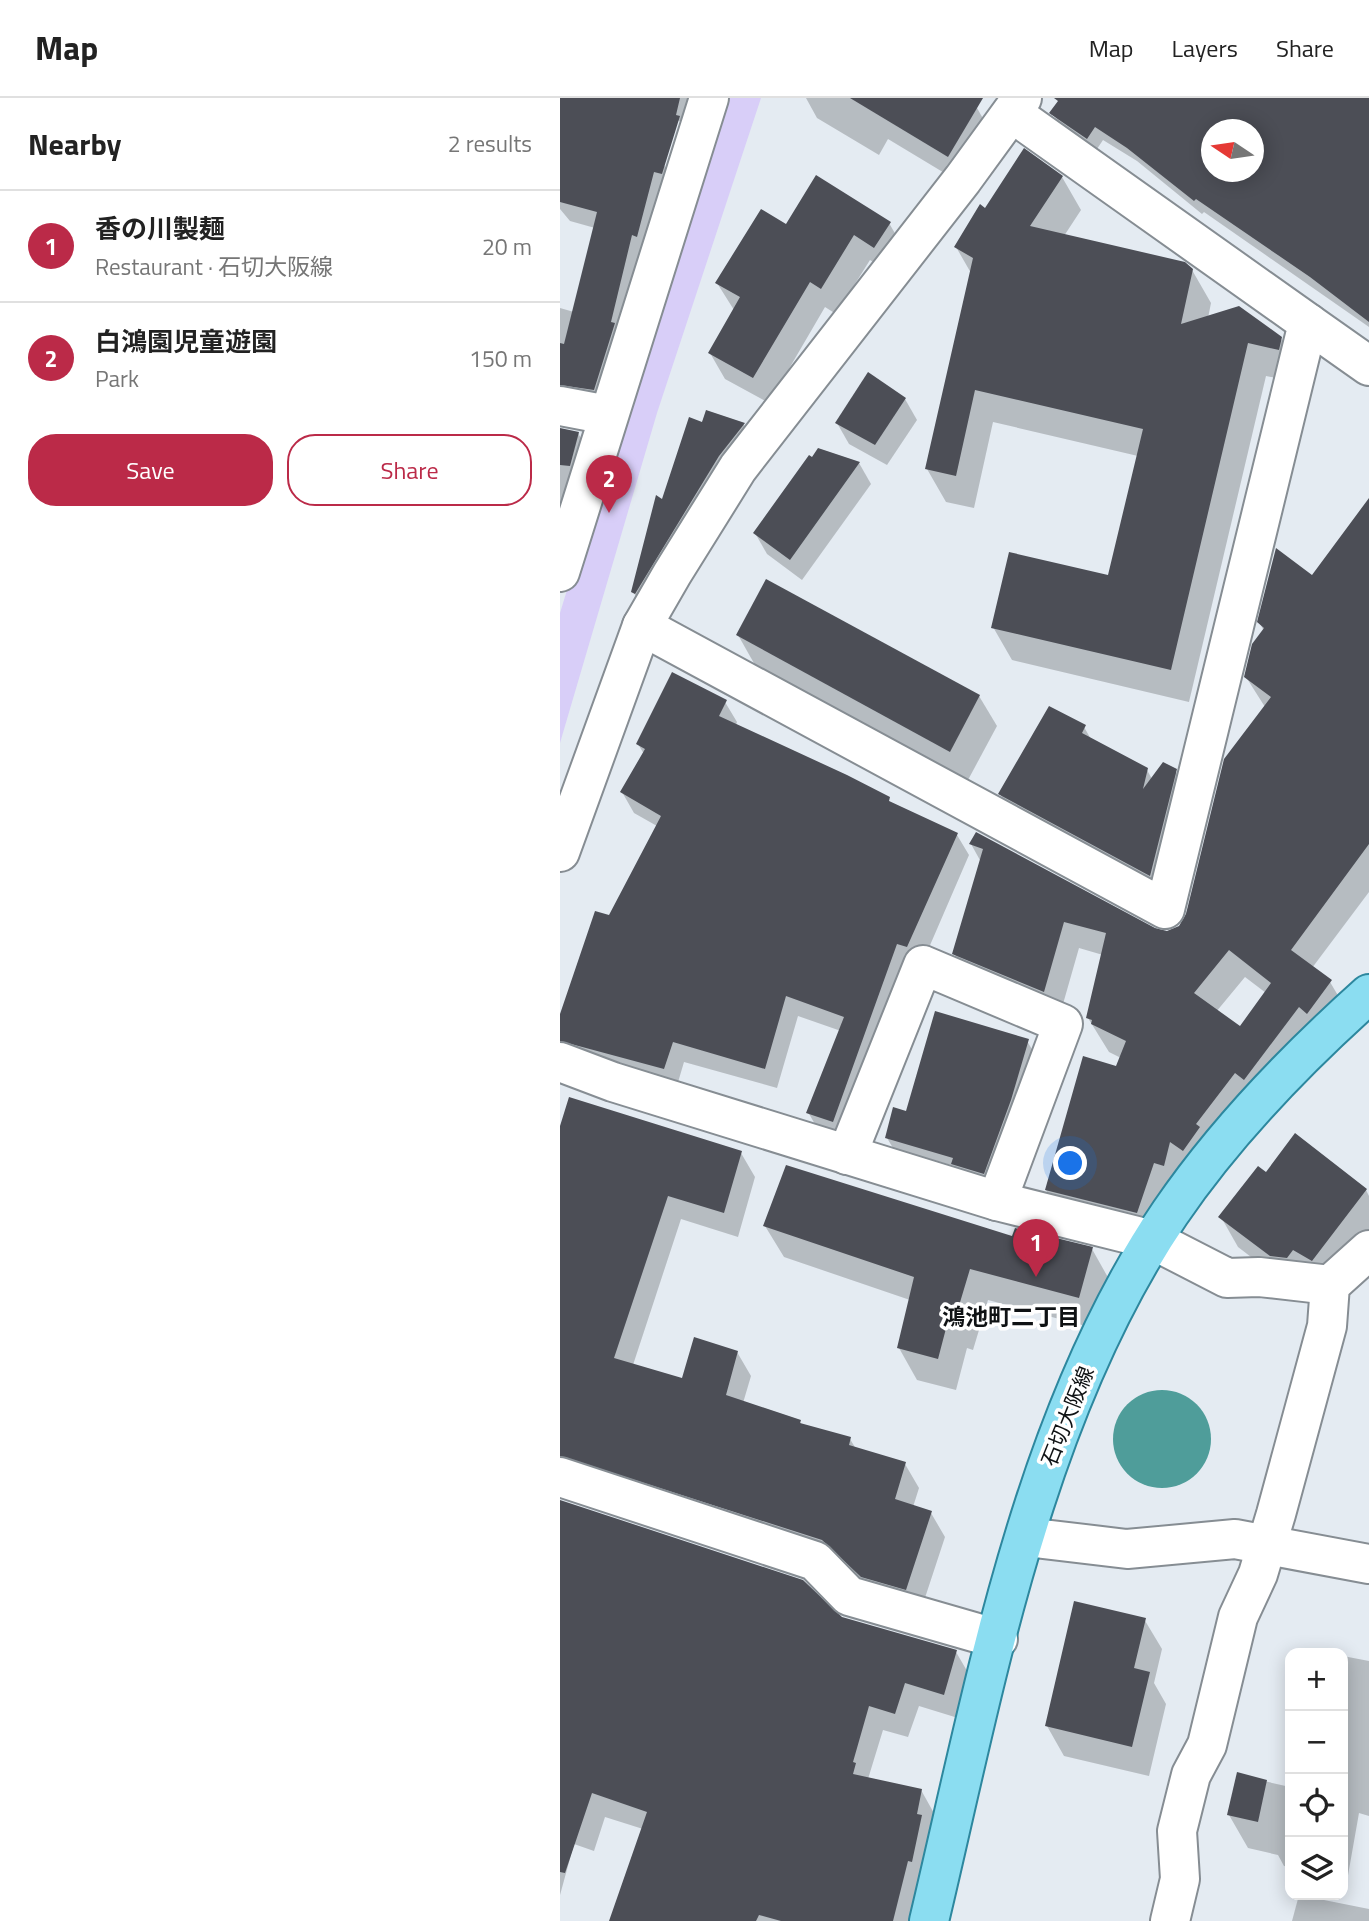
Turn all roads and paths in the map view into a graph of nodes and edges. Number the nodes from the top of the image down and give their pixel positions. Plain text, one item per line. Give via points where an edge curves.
1 (709, 98) edge
2 (1017, 102) edge
3 (1308, 323) junction
4 (1369, 366) edge
5 (560, 406) edge
6 (608, 415) junction
7 (560, 572) edge
8 (642, 625) junction
9 (560, 852) edge
10 (1369, 994) edge
11 (560, 1062) edge
12 (847, 1154) junction
13 (997, 1201) junction
14 (1153, 1240) junction
15 (1369, 1250) edge
16 (1329, 1285) junction
17 (560, 1477) edge
18 (1026, 1537) junction
19 (1267, 1543) junction
20 (1369, 1564) edge
21 (998, 1639) junction
22 (929, 1921) edge
23 (1170, 1921) edge

1 - 6 street
2 - 3 street
2 - 8 street via 738,467
3 - 4 street
3 - 8 street via 1165,909
5 - 6 street
6 - 7 street
8 - 9 street
10 - 14 main road, 石切大阪線 via 1253,1107
11 - 12 street
12 - 13 street
12 - 13 street via 923,965 1063,1024
13 - 14 street
14 - 16 street via 1227,1278
14 - 18 main road, 石切大阪線 via 1072,1399 1051,1450
15 - 16 street
16 - 19 street via 1327,1326
17 - 21 street via 815,1561 849,1596
18 - 19 street via 1128,1549 1235,1539
18 - 21 main road, 石切大阪線
19 - 20 street
19 - 23 street via 1238,1617 1207,1745 1191,1774 1177,1831 1180,1879
21 - 22 main road, 石切大阪線

